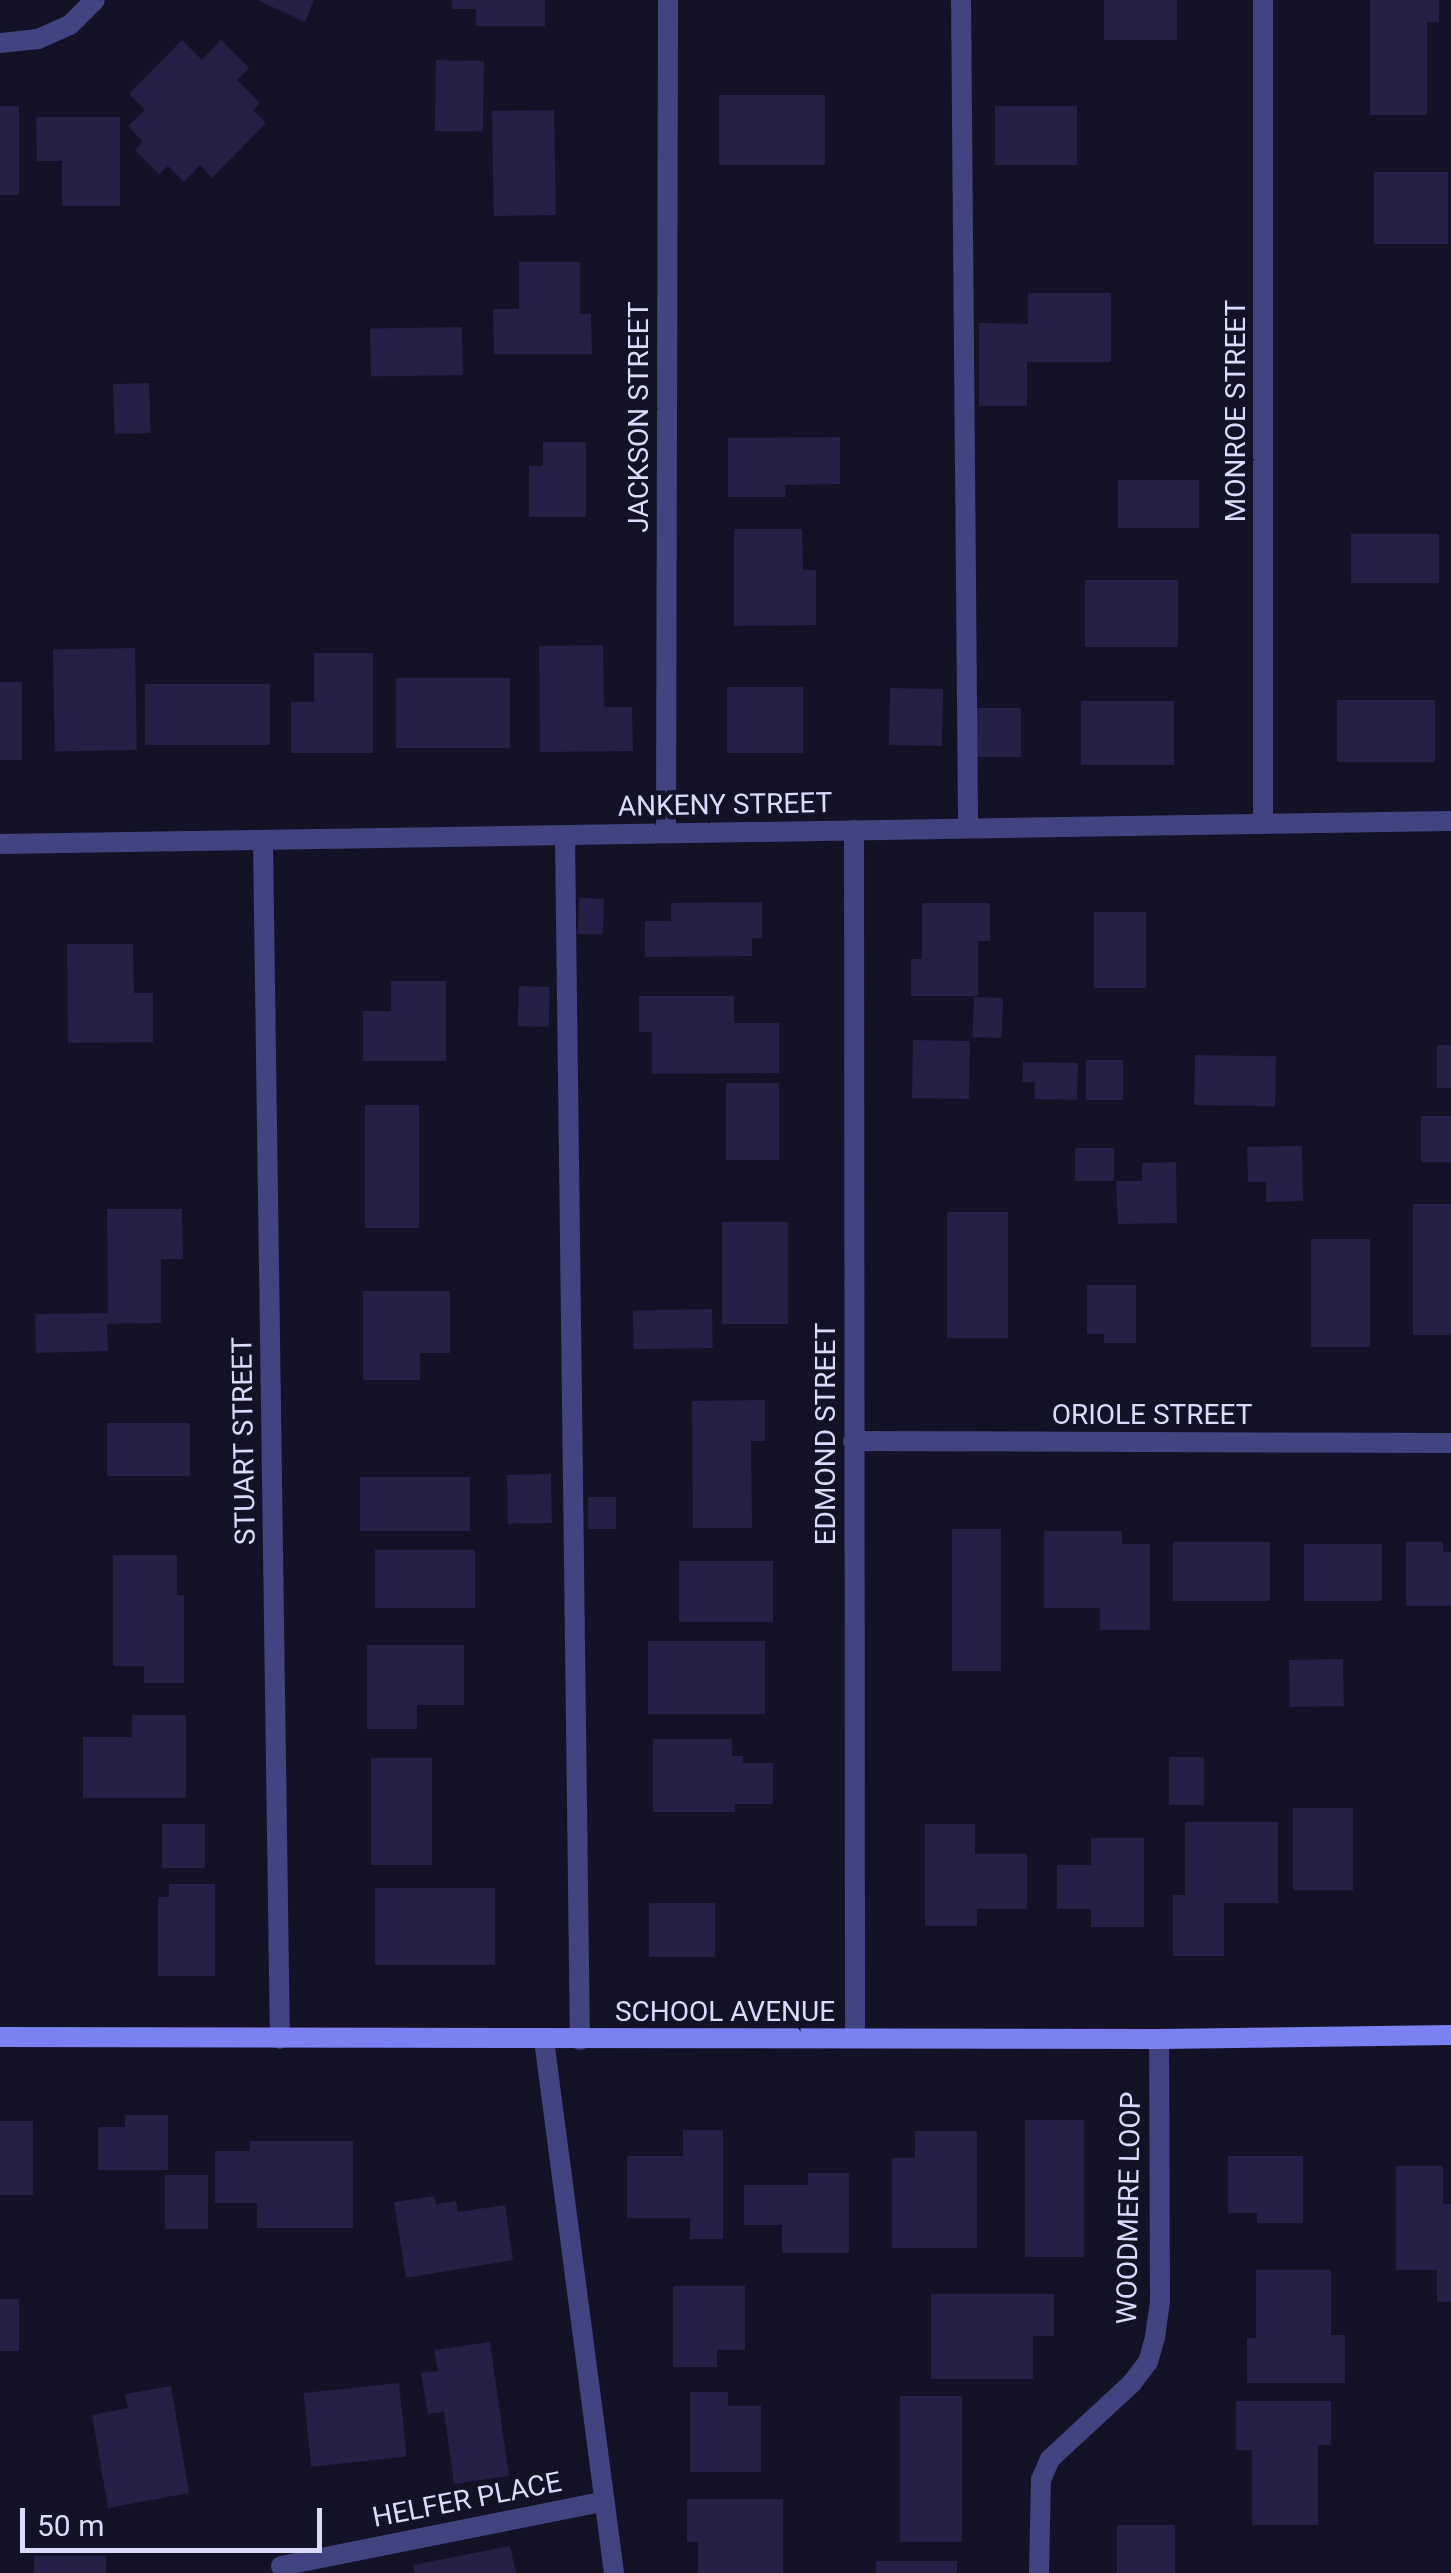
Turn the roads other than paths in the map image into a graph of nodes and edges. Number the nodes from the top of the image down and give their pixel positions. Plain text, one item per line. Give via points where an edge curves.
1 (95, 0) edge
2 (668, 0) edge
3 (961, 0) edge
4 (1263, 0) edge
5 (0, 43) edge
6 (1451, 821) edge
7 (1263, 823) junction
8 (968, 826) junction
9 (854, 830) junction
10 (666, 834) junction
11 (565, 837) junction
12 (263, 843) junction
13 (0, 844) edge
14 (853, 1441) junction
15 (1451, 1444) edge
16 (1451, 2035) edge
17 (0, 2038) edge
18 (855, 2038) junction
19 (280, 2039) junction
20 (1159, 2039) junction
21 (544, 2040) junction
22 (580, 2040) junction
23 (605, 2501) junction
24 (281, 2566) dead end
25 (614, 2573) edge
26 (1039, 2573) edge

1 - 5 street via 70,24 38,39
2 - 10 street, JACKSON STREET
3 - 8 street
4 - 7 street, MONROE STREET
6 - 7 street, ANKENY STREET
7 - 8 street, ANKENY STREET
8 - 9 street, ANKENY STREET
9 - 10 street, ANKENY STREET
9 - 14 street, EDMOND STREET
10 - 11 street, ANKENY STREET
11 - 12 street, ANKENY STREET
11 - 22 street
12 - 13 street, ANKENY STREET
12 - 19 street, STUART STREET
14 - 15 street, ORIOLE STREET
14 - 18 street, EDMOND STREET
16 - 20 main road, SCHOOL AVENUE
17 - 19 main road, SCHOOL AVENUE
18 - 20 main road, SCHOOL AVENUE
18 - 22 main road, SCHOOL AVENUE
19 - 21 main road, SCHOOL AVENUE
20 - 26 street, WOODMERE LOOP via 1160,2301 1154,2338 1148,2362 1132,2383 1050,2459 1041,2480
21 - 22 main road, SCHOOL AVENUE
21 - 23 street
23 - 24 street, HELFER PLACE
23 - 25 street

